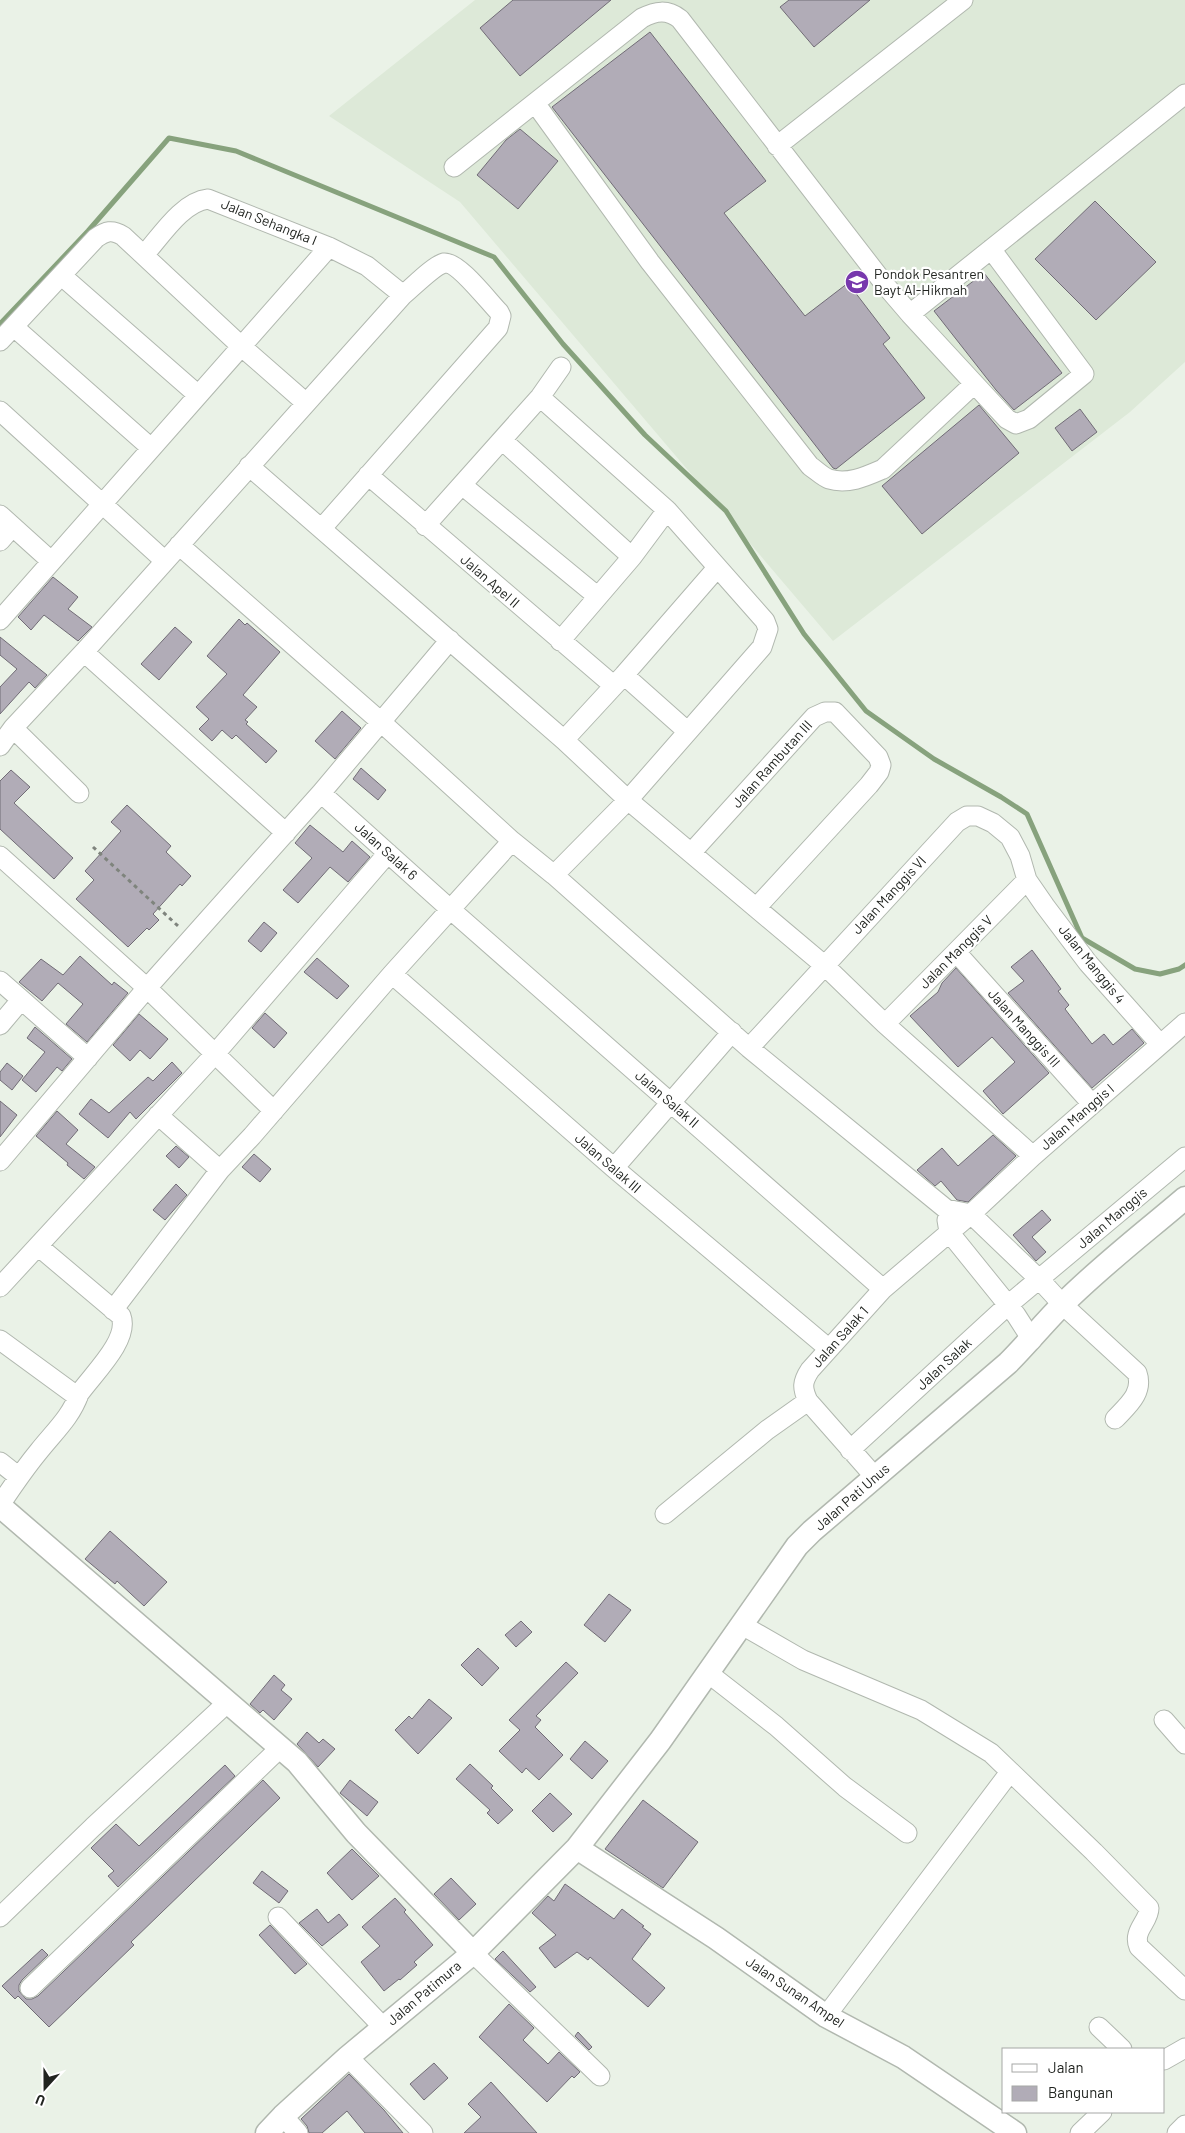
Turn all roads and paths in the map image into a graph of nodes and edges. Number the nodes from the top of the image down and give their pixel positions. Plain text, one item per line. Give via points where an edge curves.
1 (961, 1) edge
2 (1185, 94) edge
3 (535, 103) junction
4 (777, 146) junction
5 (454, 167) dead end
6 (329, 246) junction
7 (991, 249) junction
8 (144, 255) junction
9 (62, 276) junction
10 (403, 294) junction
11 (910, 314) junction
12 (14, 327) junction
13 (0, 341) edge
14 (241, 346) junction
15 (561, 367) dead end
16 (974, 384) junction
17 (198, 396) junction
18 (540, 397) junction
19 (306, 403) junction
20 (0, 411) edge
21 (502, 440) junction
22 (151, 448) junction
23 (249, 466) junction
24 (368, 475) junction
25 (462, 485) junction
26 (103, 503) junction
27 (667, 510) junction
28 (425, 526) junction
29 (4, 528) edge
30 (322, 528) junction
31 (179, 545) junction
32 (632, 557) junction
33 (51, 561) junction
34 (165, 561) junction
35 (717, 568) junction
36 (597, 596) junction
37 (0, 620) edge
38 (450, 640) junction
39 (560, 641) junction
40 (84, 652) junction
41 (618, 680) junction
42 (381, 722) junction
43 (13, 728) junction
44 (687, 731) junction
45 (564, 740) junction
46 (0, 746) edge
47 (79, 793) dead end
48 (321, 793) junction
49 (628, 800) junction
50 (286, 833) junction
51 (512, 841) junction
52 (93, 848) dead end
53 (691, 853) junction
54 (388, 854) junction
55 (0, 856) edge
56 (554, 875) junction
57 (1028, 880) junction
58 (756, 908) junction
59 (450, 910) junction
60 (192, 938) junction
61 (956, 952) junction
62 (824, 965) junction
63 (392, 974) junction
64 (0, 981) edge
65 (147, 988) junction
66 (21, 1000) junction
67 (1185, 1023) edge
68 (885, 1024) junction
69 (0, 1025) edge
70 (732, 1032) junction
71 (1160, 1044) junction
72 (749, 1048) junction
73 (214, 1055) junction
74 (88, 1058) junction
75 (670, 1102) junction
76 (1092, 1104) junction
77 (274, 1110) junction
78 (158, 1115) junction
79 (1033, 1156) junction
80 (1185, 1157) edge
81 (0, 1161) edge
82 (614, 1168) junction
83 (220, 1170) junction
84 (1185, 1198) edge
85 (946, 1209) junction
86 (971, 1214) junction
87 (949, 1232) junction
88 (38, 1246) junction
89 (0, 1287) edge
90 (883, 1289) junction
91 (1052, 1293) junction
92 (113, 1310) junction
93 (1020, 1321) junction
94 (0, 1340) edge
95 (828, 1348) junction
96 (78, 1397) junction
97 (808, 1401) junction
98 (1115, 1419) dead end
99 (0, 1462) edge
100 (863, 1463) junction
101 (19, 1477) junction
102 (0, 1505) edge
103 (665, 1514) dead end
104 (742, 1625) junction
105 (708, 1673) junction
106 (227, 1704) junction
107 (1164, 1720) dead end
108 (1185, 1744) edge
109 (280, 1748) junction
110 (1010, 1772) junction
111 (908, 1833) dead end
112 (577, 1848) junction
113 (0, 1917) edge
114 (278, 1917) dead end
115 (473, 1953) junction
116 (30, 1988) dead end
117 (1185, 1990) edge
118 (826, 2016) junction
119 (383, 2027) junction
120 (1099, 2027) dead end
121 (1121, 2048) edge
122 (1185, 2048) edge
123 (348, 2057) junction
124 (1165, 2059) edge
125 (600, 2076) dead end
126 (1101, 2113) edge
127 (283, 2116) junction
128 (1185, 2125) edge
129 (267, 2133) edge
130 (298, 2133) edge
131 (423, 2133) edge
132 (1015, 2133) edge
133 (1080, 2133) edge
134 (1177, 2133) edge

1 - 4 street
2 - 7 street
3 - 4 street via 642,18 663,11 680,19
3 - 5 street
3 - 16 street via 662,277 810,466 829,479 864,478 883,469
4 - 11 street
6 - 8 street, Jalan Sehangka I via 208,199 198,200 184,210
6 - 10 street, Jalan Sehangka I via 367,266
6 - 14 street
7 - 11 street
7 - 16 street via 1084,374 1029,419 1016,424 1007,419
8 - 9 street via 123,236 106,232 96,238
8 - 14 street
9 - 12 street
9 - 17 street
10 - 19 street
10 - 24 street via 438,266 452,264 499,312 500,322 494,334
11 - 16 street
12 - 13 street
12 - 22 street
14 - 17 street
14 - 19 street
15 - 18 street
17 - 22 street
18 - 21 street
18 - 27 street
19 - 23 street
20 - 26 street
21 - 25 street
21 - 32 street
22 - 26 street
23 - 30 street
23 - 31 street
24 - 28 street, Jalan Apel II
24 - 30 street
25 - 28 street
25 - 36 street
26 - 33 street
26 - 34 street
27 - 32 street
27 - 35 street
28 - 39 street, Jalan Apel II
29 - 33 street
30 - 38 street
31 - 34 street
31 - 42 street
32 - 36 street
33 - 37 street
34 - 40 street
35 - 41 street
35 - 44 street via 765,621 767,637 762,647
36 - 39 street
38 - 42 street
38 - 45 street
39 - 41 street, Jalan Apel II
40 - 43 street
40 - 50 street
41 - 44 street, Jalan Apel II
41 - 45 street
42 - 48 street
42 - 51 street
43 - 46 street
43 - 47 street
44 - 49 street
45 - 49 street
48 - 50 street
48 - 54 street, Jalan Salak 6
49 - 53 street
49 - 56 street
50 - 60 street
51 - 56 street
51 - 59 street
52 - 60 path
53 - 58 street
53 - 58 street, Jalan Rambutan III via 814,718 825,712 834,712 878,757 879,772
54 - 59 street, Jalan Salak 6
54 - 73 street
55 - 65 street
56 - 70 street
57 - 61 street, Jalan Manggis V
57 - 62 street, Jalan Manggis VI via 1010,837 993,823 978,816 967,816 957,822
57 - 71 street, Jalan Manggis 4 via 1088,963
58 - 62 street
59 - 63 street
59 - 75 street, Jalan Salak II
60 - 65 street
61 - 68 street, Jalan Manggis V
61 - 76 street, Jalan Manggis III
62 - 68 street
62 - 72 street, Jalan Manggis VI
63 - 77 street
63 - 82 street, Jalan Salak III
64 - 66 street
65 - 73 street
65 - 74 street
66 - 69 street
66 - 74 street
67 - 71 street, Jalan Manggis I
68 - 79 street
70 - 72 street
70 - 75 street
71 - 76 street, Jalan Manggis I
72 - 85 street
73 - 77 street
73 - 78 street
74 - 81 street
75 - 82 street
75 - 90 street, Jalan Salak II
76 - 79 street, Jalan Manggis I
77 - 83 street
78 - 83 street
78 - 88 street
79 - 86 street, Jalan Manggis I
80 - 91 street, Jalan Manggis
82 - 95 street, Jalan Salak III
83 - 92 street
84 - 91 main road, Jalan Pati Unus via 1104,1267
85 - 86 street
85 - 87 street
86 - 87 street, Jalan Salak 1
86 - 91 street
87 - 90 street, Jalan Salak 1
87 - 93 street
88 - 89 street
88 - 92 street
90 - 95 street, Jalan Salak 1
91 - 93 main road, Jalan Pati Unus
91 - 93 street, Jalan Salak
91 - 98 street via 1137,1372 1140,1380 1135,1398
92 - 96 street via 123,1320 121,1336
93 - 100 main road, Jalan Pati Unus
93 - 100 street, Jalan Salak
94 - 96 street
95 - 97 street, Jalan Salak 1 via 805,1378 802,1387
96 - 101 street via 67,1419
97 - 100 street
97 - 103 street via 767,1430
99 - 101 street
100 - 104 main road, Jalan Pati Unus via 797,1546
101 - 102 street
102 - 106 main road
104 - 105 main road, Jalan Pati Unus
104 - 110 street via 803,1660 921,1710 991,1753
105 - 111 street via 776,1726 845,1787
105 - 112 main road, Jalan Pati Unus
106 - 109 main road
106 - 113 street
107 - 108 street
109 - 115 main road
109 - 116 street
110 - 117 street via 1149,1908 1138,1932 1137,1943
110 - 118 street
112 - 115 main road, Jalan Patimura
112 - 118 main road, Jalan Sunan Ampel via 716,1938
114 - 119 street
115 - 119 main road, Jalan Patimura
115 - 125 street
118 - 132 main road, Jalan Sunan Ampel via 903,2057
119 - 123 main road, Jalan Patimura
120 - 121 street
122 - 124 street
123 - 127 main road, Jalan Patimura
123 - 131 street
126 - 133 street
127 - 129 main road, Jalan Patimura
127 - 130 street
128 - 134 street

